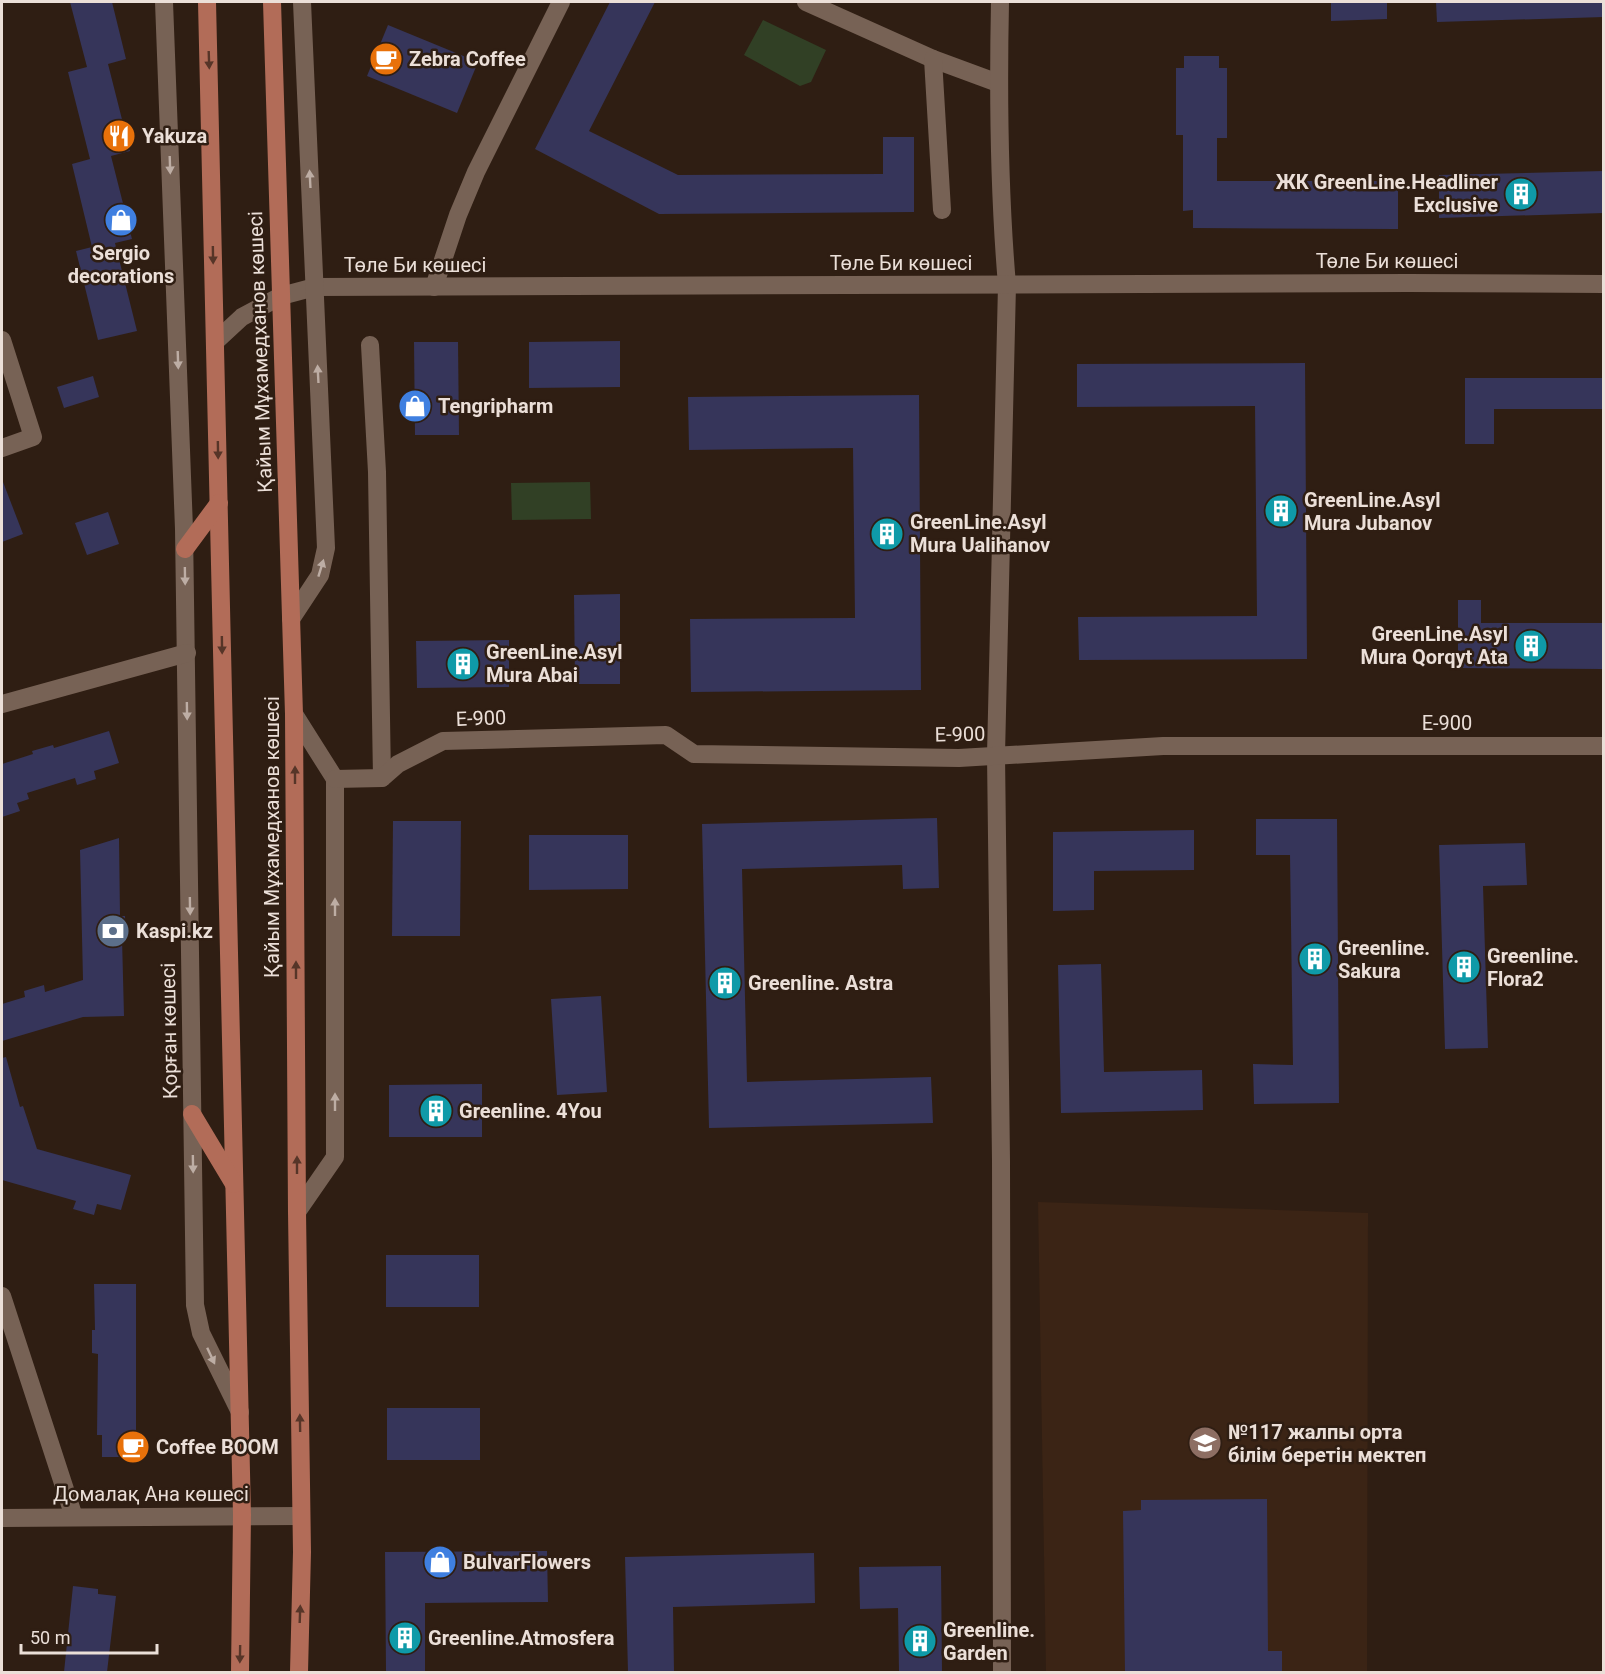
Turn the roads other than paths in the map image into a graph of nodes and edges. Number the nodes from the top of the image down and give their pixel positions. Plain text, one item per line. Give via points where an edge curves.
1 (164, 2) edge
2 (207, 2) edge
3 (272, 2) edge
4 (302, 2) edge
5 (561, 2) edge
6 (806, 2) edge
7 (1000, 2) edge
8 (933, 59) junction
9 (998, 83) junction
10 (942, 210) dead end
11 (1604, 284) edge
12 (1007, 285) junction
13 (434, 287) junction
14 (315, 288) junction
15 (281, 296) junction
16 (2, 340) edge
17 (215, 342) junction
18 (370, 345) dead end
19 (2, 448) edge
20 (219, 503) junction
21 (184, 549) junction
22 (291, 618) junction
23 (187, 653) junction
24 (2, 704) edge
25 (294, 714) junction
26 (1604, 746) edge
27 (996, 755) junction
28 (382, 778) junction
29 (335, 779) junction
30 (192, 1113) junction
31 (235, 1186) junction
32 (297, 1212) junction
33 (2, 1296) edge
34 (240, 1412) junction
35 (242, 1515) junction
36 (300, 1516) junction
37 (74, 1517) junction
38 (2, 1518) edge
39 (240, 1672) edge
40 (299, 1672) edge
41 (1002, 1672) edge

1 -> 21 street, Қорған көшесі
2 -> 17 main road
3 - 15 main road, Қайым Мұхамедханов көшесі
14 -> 4 street
5 - 13 street via 476,172
6 - 8 street
7 - 9 street
8 - 9 street
8 - 10 street
9 - 12 street
11 - 12 street, Төле Би көшесі
12 - 13 street, Төле Би көшесі
12 - 27 street
13 - 14 street, Төле Би көшесі
14 - 15 street, Төле Би көшесі
22 -> 14 street via 320,575 326,548
15 - 17 street, Төле Би көшесі via 242,317
15 - 22 main road, Қайым Мұхамедханов көшесі
16 - 19 street via 33,437
17 -> 20 main road
18 - 28 street via 377,472
20 - 21 main road
20 -> 31 main road
21 -> 23 street, Қорған көшесі
22 - 25 main road, Қайым Мұхамедханов көшесі
23 - 24 street
23 -> 30 street, Қорған көшесі
25 - 29 street
32 -> 25 main road, Қайым Мұхамедханов көшесі
26 - 27 street, E-900 via 1163,746
27 - 28 street, E-900 via 959,758 694,754 666,735 443,741 398,764
27 - 41 street
28 - 29 street
32 -> 29 street via 335,1157
30 - 31 main road
30 -> 34 street, Қорған көшесі via 195,1305 201,1334
31 - 34 main road
36 -> 32 main road, Қайым Мұхамедханов көшесі
33 - 37 street
34 - 35 main road
35 - 36 street, Домалақ Ана көшесі
35 - 37 street, Домалақ Ана көшесі
35 -> 39 main road
40 -> 36 main road, Қайым Мұхамедханов көшесі
37 - 38 street, Домалақ Ана көшесі

